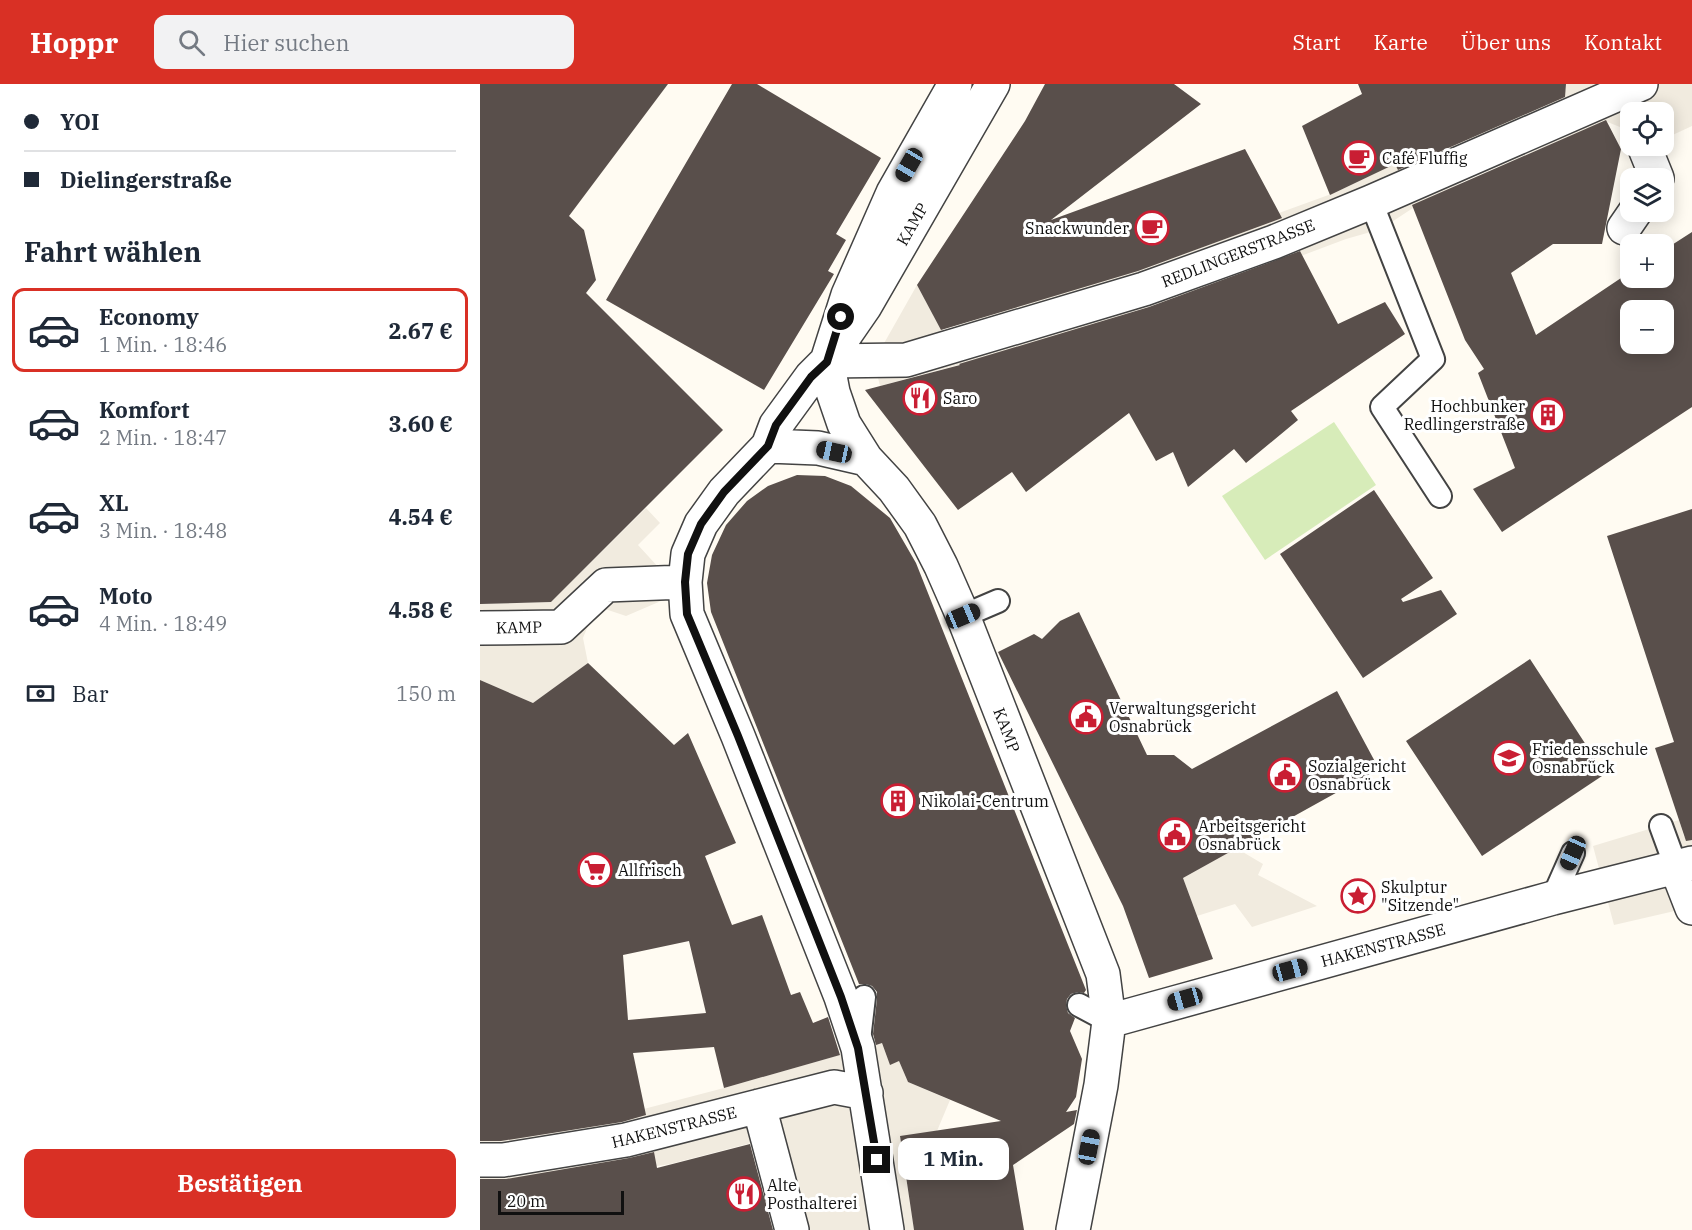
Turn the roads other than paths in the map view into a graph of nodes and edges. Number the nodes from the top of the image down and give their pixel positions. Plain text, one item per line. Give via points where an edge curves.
1 (955, 84) edge
2 (993, 84) edge
3 (1636, 92) edge
4 (1371, 202) junction
5 (827, 362) junction
6 (768, 446) junction
7 (866, 459) junction
8 (1440, 496) dead end
9 (685, 582) junction
10 (998, 601) dead end
11 (963, 616) junction
12 (480, 628) edge
13 (1661, 826) dead end
14 (1573, 853) dead end
15 (1684, 865) edge
16 (1553, 898) junction
17 (1692, 908) edge
18 (864, 997) dead end
19 (1079, 1005) dead end
20 (1109, 1021) junction
21 (858, 1048) junction
22 (866, 1093) junction
23 (759, 1106) junction
24 (480, 1160) edge
25 (792, 1230) edge
26 (887, 1230) edge
27 (1073, 1230) edge

1 - 5 street, KAMP via 893,194 848,295
2 - 5 street, KAMP via 865,306
3 - 4 street, REDLINGERSTRASSE
4 - 5 street, REDLINGERSTRASSE via 1143,289 906,360
4 - 8 lane via 1433,359 1382,407
5 - 6 street, KAMP via 776,425
5 - 7 street, KAMP via 844,424
6 - 7 street via 818,448
6 - 9 street, KAMP via 724,492 701,524 688,554
7 - 11 street, KAMP via 920,525
9 - 12 street, KAMP via 606,585 561,627
9 - 21 street, KAMP via 687,614
10 - 11 lane
11 - 20 street, KAMP via 1103,974
13 - 15 lane
14 - 16 lane
15 - 16 street, HAKENSTRASSE
15 - 17 street
16 - 20 street, HAKENSTRASSE
18 - 21 lane
19 - 20 lane
20 - 27 street, KAMP
21 - 22 street, KAMP
22 - 23 street, HAKENSTRASSE via 834,1087
22 - 26 street, KAMP
23 - 24 street, HAKENSTRASSE via 626,1140 503,1160
23 - 25 street

